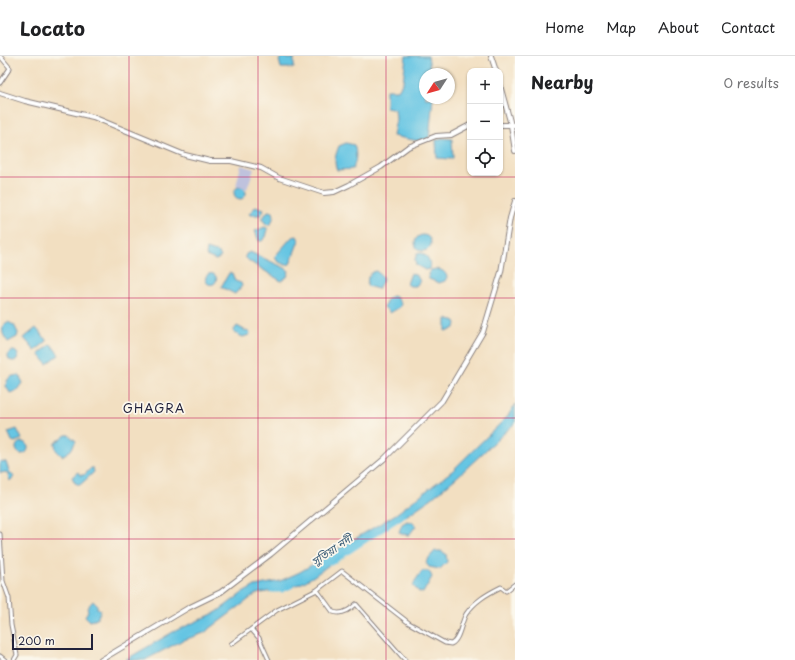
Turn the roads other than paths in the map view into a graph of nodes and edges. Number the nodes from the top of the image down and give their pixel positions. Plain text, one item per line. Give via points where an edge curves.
1 (0, 56) edge
2 (491, 56) edge
3 (495, 68) edge
4 (0, 82) edge
5 (0, 93) edge
6 (503, 94) edge
7 (513, 125) edge
8 (467, 127) edge
9 (515, 151) edge
10 (515, 201) edge
11 (0, 534) edge
12 (515, 584) edge
13 (317, 590) junction
14 (251, 629) junction
15 (231, 644) dead end
16 (0, 656) edge
17 (5, 660) edge
18 (14, 660) edge
19 (101, 660) edge
20 (269, 660) edge
21 (404, 660) edge

1 - 4 street via 10,68
2 - 3 street
5 - 8 street via 25,102 93,117 185,155 261,168 279,178 324,193 334,192 349,185 381,167 408,147 436,136 451,135
6 - 7 street
7 - 9 street
10 - 19 street via 501,272 483,332 442,401 384,459 265,559 221,592 188,608
11 - 18 street via 3,581 9,598 10,625 17,655
12 - 13 street via 506,591 501,588 495,590 476,602 462,621 456,640 451,644 409,623 342,571
13 - 14 street via 277,610
13 - 21 street via 333,612 340,613 356,604
14 - 15 street
14 - 20 street via 259,638
16 - 17 street

